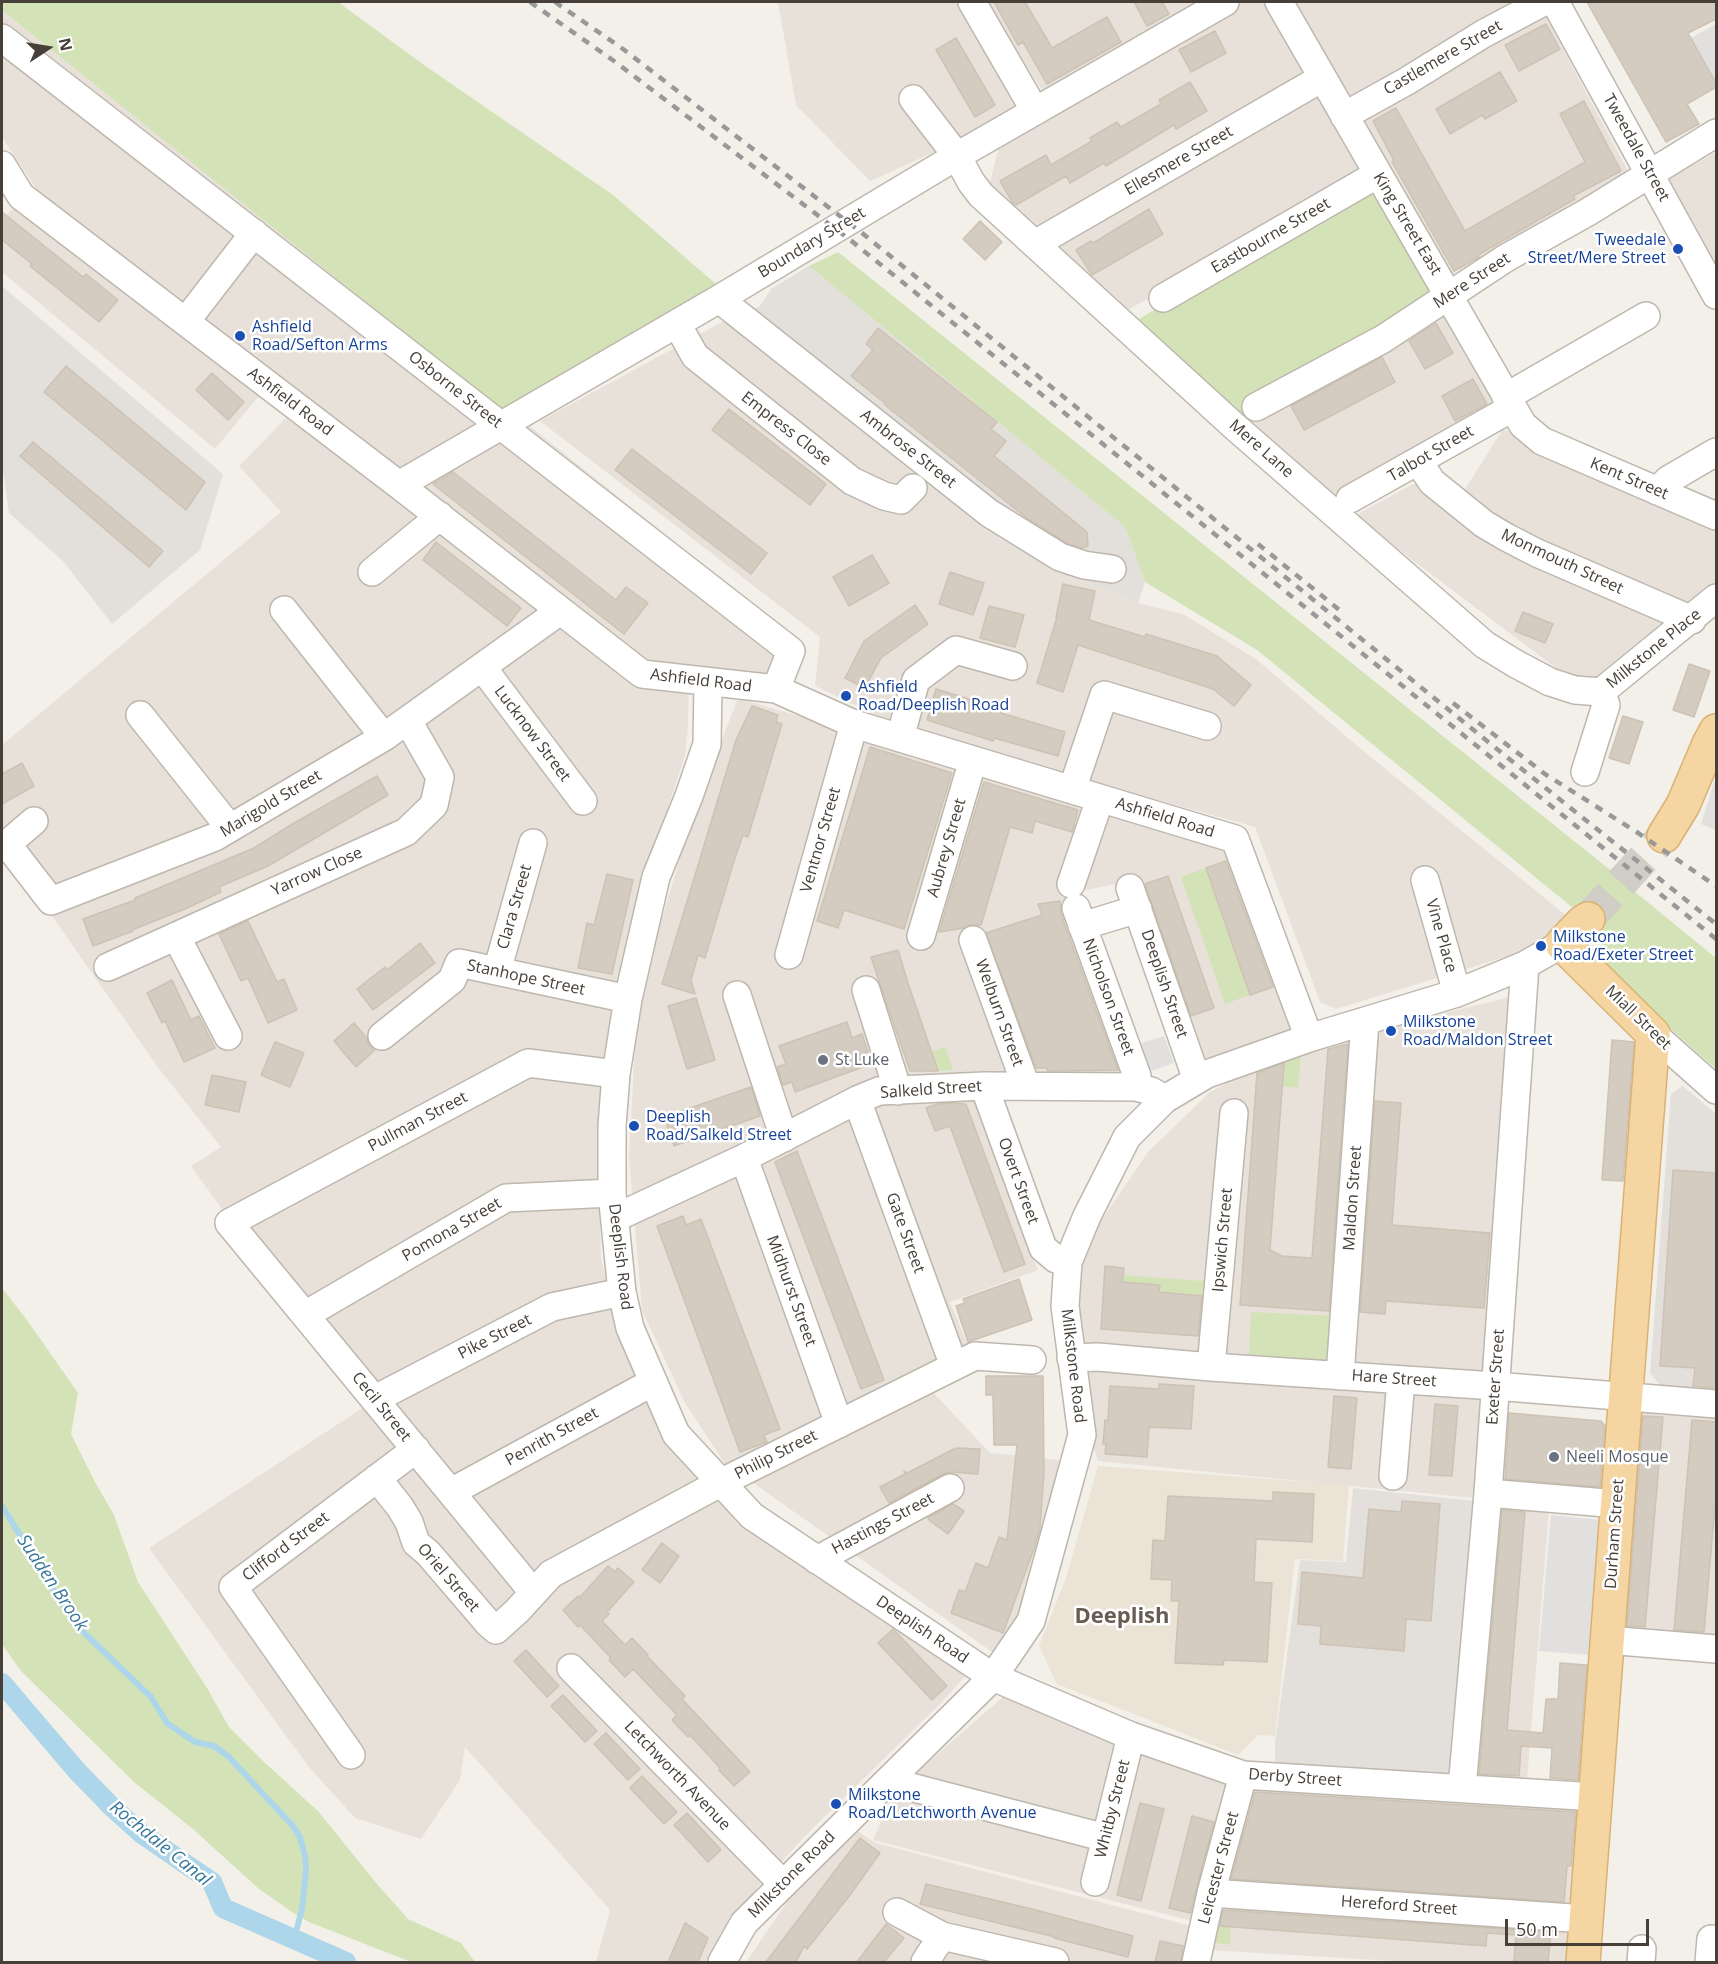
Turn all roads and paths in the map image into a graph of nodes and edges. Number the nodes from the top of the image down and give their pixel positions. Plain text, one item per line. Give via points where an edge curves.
1 (972, 2) edge
2 (1225, 2) edge
3 (1279, 2) edge
4 (1543, 2) edge
5 (1555, 2) edge
6 (2, 38) edge
7 (1322, 78) junction
8 (913, 99) dead end
9 (1035, 111) junction
10 (1344, 116) junction
11 (1716, 133) edge
12 (957, 156) junction
13 (2, 165) edge
14 (1650, 173) junction
15 (1378, 174) junction
16 (254, 233) junction
17 (1035, 244) junction
18 (1449, 295) junction
19 (1716, 295) edge
20 (1163, 298) dead end
21 (719, 299) junction
22 (1646, 316) dead end
23 (186, 321) junction
24 (677, 324) junction
25 (1509, 402) junction
26 (1256, 407) dead end
27 (501, 426) junction
28 (1542, 441) joint
29 (1716, 452) edge
30 (1418, 461) junction
31 (399, 485) junction
32 (913, 488) dead end
33 (1657, 491) junction
34 (1350, 500) dead end
35 (440, 516) junction
36 (1716, 516) edge
37 (1112, 569) dead end
38 (372, 572) dead end
39 (1716, 598) edge
40 (284, 610) dead end
41 (560, 610) junction
42 (1692, 620) junction
43 (1013, 666) dead end
44 (482, 667) junction
45 (708, 682) junction
46 (776, 689) junction
47 (1601, 692) junction
48 (140, 716) dead end
49 (408, 721) junction
50 (854, 724) junction
51 (1207, 726) dead end
52 (1716, 731) edge
53 (384, 737) junction
54 (900, 738) junction
55 (973, 760) junction
56 (1585, 772) dead end
57 (1072, 790) junction
58 (1100, 799) junction
59 (583, 801) dead end
60 (34, 821) dead end
61 (230, 828) junction
62 (1664, 836) tunnel mouth
63 (533, 843) dead end
64 (1425, 880) dead end
65 (1076, 906) junction
66 (1588, 920) tunnel mouth
67 (176, 936) junction
68 (921, 936) dead end
69 (973, 940) dead end
70 (1562, 944) junction
71 (789, 955) dead end
72 (1525, 965) junction
73 (108, 967) dead end
74 (497, 971) junction
75 (867, 990) dead end
76 (1457, 993) junction
77 (737, 995) dead end
78 (628, 999) junction
79 (1365, 1021) junction
80 (1653, 1034) junction
81 (228, 1036) dead end
82 (382, 1036) dead end
83 (1309, 1038) junction
84 (616, 1074) junction
85 (1197, 1080) junction
86 (984, 1086) junction
87 (1026, 1086) junction
88 (1136, 1087) junction
89 (1716, 1090) edge
90 (898, 1091) junction
91 (1165, 1099) junction
92 (857, 1100) junction
93 (1234, 1113) dead end
94 (784, 1138) junction
95 (744, 1158) junction
96 (614, 1205) junction
97 (229, 1223) joint
98 (1068, 1262) junction
99 (622, 1292) junction
100 (305, 1315) junction
101 (1071, 1358) junction
102 (1032, 1360) dead end
103 (954, 1366) junction
104 (1211, 1367) junction
105 (1340, 1376) junction
106 (1401, 1380) junction
107 (653, 1382) junction
108 (1495, 1386) junction
109 (1626, 1396) junction
110 (375, 1399) junction
111 (1716, 1404) edge
112 (839, 1424) junction
113 (416, 1449) junction
114 (1394, 1476) dead end
115 (377, 1478) junction
116 (720, 1483) junction
117 (950, 1488) dead end
118 (451, 1492) junction
119 (1488, 1493) junction
120 (1618, 1504) junction
121 (817, 1560) junction
122 (533, 1592) junction
123 (1607, 1640) junction
124 (1716, 1649) edge
125 (571, 1668) dead end
126 (993, 1677) junction
127 (1131, 1736) junction
128 (351, 1755) dead end
129 (1244, 1775) junction
130 (888, 1780) junction
131 (1462, 1788) junction
132 (1580, 1796) dead end
133 (1106, 1838) junction
134 (1095, 1882) dead end
135 (783, 1884) junction
136 (1211, 1893) junction
137 (897, 1912) dead end
138 (1586, 1919) junction
139 (942, 1936) junction
140 (722, 1962) edge
141 (925, 1962) edge
142 (1055, 1962) edge
143 (1196, 1962) edge
144 (1583, 1962) edge

1 - 9 street
2 - 9 street, Boundary Street
3 - 7 street, King Street East
4 - 10 street, Castlemere Street
5 - 14 street, Tweedale Street
6 - 16 street, Osborne Street
7 - 10 street, King Street East
7 - 17 street, Ellesmere Street
8 - 12 street, Mere Lane
9 - 12 street, Boundary Street
10 - 15 street, King Street East
11 - 14 street, Mere Street
12 - 17 street, Mere Lane via 981,195
12 - 21 street, Boundary Street
13 - 23 street, Ashfield Road via 21,196
14 - 18 street, Mere Street
14 - 19 street, Tweedale Street
15 - 18 street, King Street East
15 - 20 street, Eastbourne Street
16 - 23 street
16 - 27 street, Osborne Street
17 - 47 street, Mere Lane via 1234,426 1485,645 1550,682 1575,690
18 - 25 street, King Street East
18 - 26 street, Mere Street via 1383,339
21 - 24 street, Boundary Street
21 - 37 street, Ambrose Street via 989,513 1060,557
22 - 25 street, Talbot Street
23 - 31 street, Ashfield Road
24 - 27 street, Boundary Street
24 - 32 street, Empress Close via 694,356 852,481 901,501
25 - 28 street, King Street East via 1523,425
25 - 30 street, Talbot Street
27 - 31 street, Boundary Street
27 - 46 street, Osborne Street via 791,651
28 - 33 street, Kent Street
29 - 33 street via 1668,480
30 - 34 street, Talbot Street
30 - 42 street, Monmouth Street via 1432,482 1506,537
31 - 35 street, Ashfield Road
33 - 36 street, Kent Street
35 - 38 street
35 - 41 street, Ashfield Road
39 - 42 street, Milkstone Place
40 - 53 street
41 - 44 street, Marigold Street
41 - 45 street, Ashfield Road via 642,674
42 - 47 street, Milkstone Place
43 - 54 street via 956,650 916,680
44 - 49 street, Marigold Street
44 - 59 street, Lucknow Street
45 - 46 street, Ashfield Road
45 - 78 street, Deeplish Road via 707,744 656,877
46 - 50 street, Ashfield Road
47 - 56 street, Milkstone Place via 1606,705
48 - 61 street
49 - 53 street, Marigold Street
49 - 67 street, Yarrow Close via 440,777 434,805 406,832
50 - 54 street, Ashfield Road
50 - 71 street, Ventnor Street
51 - 57 street via 1104,695
52 - 62 main road via 1683,805
53 - 61 street, Marigold Street
54 - 55 street, Ashfield Road
55 - 57 street, Ashfield Road
55 - 68 street, Aubrey Street
57 - 58 street, Ashfield Road
58 - 65 street
58 - 83 street, Ashfield Road via 1235,839
60 - 61 street, Marigold Street via 7,844 51,901
63 - 74 street, Clara Street
64 - 76 street, Vine Place
65 - 85 street, Deeplish Street via 1134,899
65 - 88 street, Nicholson Street via 1137,1076
66 - 70 main road, Milkstone Road
67 - 73 street, Yarrow Close
67 - 81 street
69 - 87 street, Welburn Street
70 - 72 street, Milkstone Road
70 - 80 main road, Miall Street
72 - 76 street, Milkstone Road
72 - 108 street, Exeter Street
74 - 78 street, Stanhope Street
74 - 82 street, Stanhope Street via 459,963 452,980
75 - 90 street
76 - 79 street, Milkstone Road
77 - 94 street
78 - 84 street, Deeplish Road
79 - 83 street, Milkstone Road
79 - 105 street, Maldon Street
80 - 89 street, Miall Street
80 - 109 main road, Durham Street
83 - 85 street, Milkstone Road
84 - 96 street, Deeplish Road via 612,1126
84 - 97 street, Pullman Street via 528,1063
85 - 91 street, Milkstone Road
86 - 87 street, Salkeld Street
86 - 90 street, Salkeld Street
86 - 98 street, Overt Street via 1043,1248 1056,1259
87 - 88 street, Salkeld Street
88 - 91 street, Salkeld Street
90 - 92 street, Salkeld Street via 879,1091
91 - 98 street, Milkstone Road via 1127,1137
92 - 94 street, Salkeld Street
92 - 103 street, Gate Street
93 - 104 street, Ipswich Street
94 - 95 street, Salkeld Street
95 - 96 street, Salkeld Street
95 - 112 street, Midhurst Street
96 - 99 street, Deeplish Road
96 - 100 street, Pomona Street via 506,1198
97 - 100 street, Cecil Street
98 - 101 street, Milkstone Road via 1065,1306
99 - 107 street, Deeplish Road via 630,1328
99 - 110 street, Pike Street via 552,1307
100 - 110 street, Cecil Street
101 - 104 street, Hare Street
101 - 126 street, Milkstone Road via 1082,1435 1031,1621
102 - 103 street, Philip Street via 975,1356
103 - 112 street, Philip Street
104 - 105 street, Hare Street
105 - 106 street, Hare Street
106 - 108 street, Hare Street
106 - 114 street
107 - 116 street, Deeplish Road via 676,1434
107 - 118 street, Penrith Street
108 - 109 street, Hare Street
108 - 119 street, Exeter Street
109 - 111 street, Hare Street
109 - 120 main road, Durham Street
110 - 113 street, Cecil Street
112 - 116 street, Philip Street
113 - 115 street, Clifford Street
113 - 118 street, Cecil Street
115 - 122 street, Oriel Street via 409,1522 416,1543 496,1630
115 - 128 street, Clifford Street via 233,1587
116 - 121 street, Deeplish Road via 752,1516
116 - 122 street, Philip Street via 551,1574
117 - 121 street, Hastings Street
118 - 122 street, Cecil Street
119 - 120 street
119 - 131 street, Exeter Street
120 - 123 main road, Durham Street
121 - 126 street, Deeplish Road
123 - 124 street
123 - 138 main road, Durham Street
125 - 135 street, Letchworth Avenue
126 - 127 street, Derby Street
126 - 130 street, Milkstone Road
127 - 129 street, Derby Street
127 - 133 street, Whitby Street
129 - 131 street, Derby Street
129 - 136 street, Leicester Street
130 - 133 street
130 - 135 street, Milkstone Road
131 - 132 street, Derby Street
133 - 134 street, Whitby Street
135 - 140 street, Milkstone Road via 744,1923
136 - 138 street, Hereford Street
136 - 143 street, Leicester Street
137 - 139 street
138 - 144 main road, Durham Street
139 - 141 street
139 - 142 street

